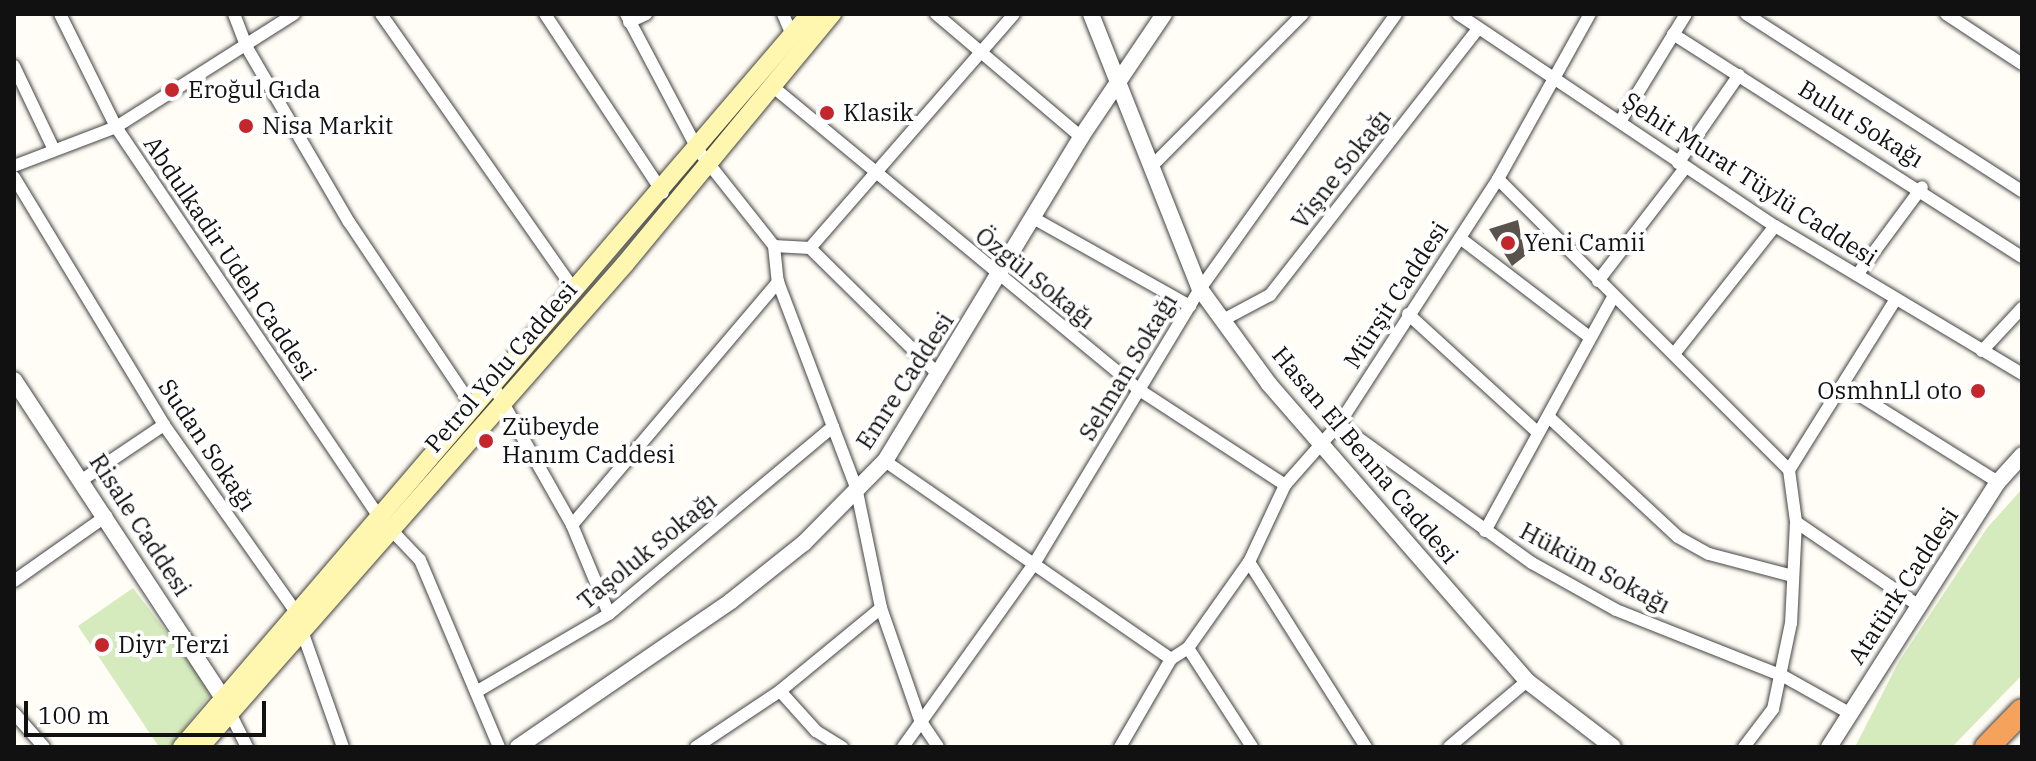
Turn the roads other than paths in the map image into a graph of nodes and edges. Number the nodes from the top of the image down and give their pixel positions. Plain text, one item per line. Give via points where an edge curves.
1 (60, 14) edge
2 (234, 14) edge
3 (294, 14) edge
4 (381, 14) edge
5 (545, 14) edge
6 (646, 14) edge
7 (783, 14) edge
8 (810, 14) edge
9 (832, 14) edge
10 (936, 14) edge
11 (1014, 14) edge
12 (1091, 14) edge
13 (1164, 14) edge
14 (1303, 14) edge
15 (1396, 14) edge
16 (1458, 14) edge
17 (1590, 14) edge
18 (1686, 14) edge
19 (1746, 14) edge
20 (1946, 14) edge
21 (627, 18) edge
22 (1478, 29) junction
23 (1673, 34) junction
24 (792, 35) junction
25 (246, 46) junction
26 (981, 54) junction
27 (2022, 64) edge
28 (14, 66) edge
29 (1739, 75) junction
30 (1554, 79) junction
31 (1120, 84) junction
32 (772, 86) junction
33 (1621, 120) junction
34 (116, 127) junction
35 (1081, 137) junction
36 (54, 150) junction
37 (703, 156) junction
38 (14, 166) edge
39 (1152, 166) junction
40 (1682, 166) junction
41 (878, 173) junction
42 (14, 177) edge
43 (1498, 179) junction
44 (1922, 187) junction
45 (2022, 191) edge
46 (663, 193) junction
47 (1035, 219) junction
48 (1775, 226) junction
49 (1460, 238) junction
50 (774, 246) junction
51 (810, 248) junction
52 (2022, 257) edge
53 (1857, 275) junction
54 (998, 278) junction
55 (1598, 281) junction
56 (778, 282) junction
57 (1200, 289) junction
58 (575, 291) junction
59 (1612, 299) junction
60 (1894, 302) junction
61 (1190, 306) junction
62 (2022, 308) edge
63 (1408, 314) junction
64 (1225, 319) junction
65 (1587, 335) junction
66 (1982, 351) junction
67 (1674, 354) junction
68 (2022, 374) edge
69 (939, 375) junction
70 (14, 380) edge
71 (1846, 387) junction
72 (1141, 391) junction
73 (499, 394) junction
74 (475, 411) junction
75 (1551, 419) junction
76 (1339, 424) junction
77 (164, 425) junction
78 (833, 427) junction
79 (1536, 431) junction
80 (1319, 441) junction
81 (2022, 455) edge
82 (885, 461) junction
83 (1789, 470) junction
84 (82, 480) junction
85 (1998, 482) junction
86 (1285, 485) junction
87 (856, 487) junction
88 (106, 516) junction
89 (1796, 522) junction
90 (385, 523) junction
91 (572, 525) junction
92 (1485, 531) junction
93 (1249, 562) junction
94 (1034, 564) junction
95 (1793, 576) junction
96 (14, 581) edge
97 (1919, 606) junction
98 (881, 608) junction
99 (295, 611) junction
100 (609, 614) junction
101 (303, 632) junction
102 (1188, 648) junction
103 (1171, 659) junction
104 (1778, 675) junction
105 (1527, 681) junction
106 (780, 691) junction
107 (476, 692) junction
108 (226, 705) junction
109 (2022, 711) edge
110 (14, 713) edge
111 (1851, 714) junction
112 (920, 720) junction
113 (1124, 745) edge
114 (1457, 745) edge
115 (44, 747) edge
116 (182, 747) edge
117 (200, 747) edge
118 (247, 747) edge
119 (343, 747) edge
120 (499, 747) edge
121 (518, 747) edge
122 (696, 747) edge
123 (842, 747) edge
124 (903, 747) edge
125 (938, 747) edge
126 (1252, 747) edge
127 (1366, 747) edge
128 (1613, 747) edge
129 (1744, 747) edge
130 (1829, 747) edge
131 (1987, 747) edge

1 - 34 street, Abdulkadir Udeh Caddesi
2 - 25 street
3 - 25 street
4 - 58 street
5 - 46 street
6 - 21 street
7 - 24 street
8 - 24 main road, Petrol Yolu Caddesi
9 - 32 main road, Petrol Yolu Caddesi
10 - 26 street
11 - 26 street
12 - 31 street, Hasan El Benna Caddesi
13 - 31 street, Emre Caddesi
14 - 39 street
15 - 57 street, Selman Sokağı
16 - 22 street, Şehit Murat Tüylü Caddesi
17 - 30 street, Mürşit Caddesi
18 - 23 street
19 - 45 street
20 - 27 street
21 - 37 street
22 - 30 street, Şehit Murat Tüylü Caddesi
22 - 64 street, Vişne Sokağı via 1270,295
23 - 29 street, Bulut Sokağı
23 - 33 street
24 - 37 main road, Petrol Yolu Caddesi
25 - 34 street
25 - 74 street via 349,222
26 - 35 street
26 - 41 street
28 - 36 street
29 - 40 street
29 - 44 street, Bulut Sokağı
30 - 33 street, Şehit Murat Tüylü Caddesi
30 - 43 street, Mürşit Caddesi
31 - 35 street, Emre Caddesi
31 - 39 street, Hasan El Benna Caddesi
32 - 37 main road, Petrol Yolu Caddesi
32 - 41 street, Özgül Sokağı
33 - 40 street, Şehit Murat Tüylü Caddesi
34 - 36 street
34 - 90 street, Abdulkadir Udeh Caddesi
35 - 47 street, Emre Caddesi
36 - 38 street
37 - 46 main road, Petrol Yolu Caddesi
37 - 50 street
37 - 73 main road, Petrol Yolu Caddesi
39 - 57 street, Hasan El Benna Caddesi
40 - 48 street, Şehit Murat Tüylü Caddesi
40 - 55 street
41 - 51 street
41 - 54 street, Özgül Sokağı
42 - 77 street, Sudan Sokağı
43 - 49 street, Mürşit Caddesi
43 - 55 street
44 - 52 street, Bulut Sokağı
44 - 53 street
46 - 58 main road, Petrol Yolu Caddesi
47 - 54 street, Emre Caddesi
47 - 61 street
48 - 53 street, Şehit Murat Tüylü Caddesi
48 - 67 street
49 - 63 street, Mürşit Caddesi
49 - 65 street
50 - 51 street
50 - 56 street
51 - 69 street
53 - 60 street, Şehit Murat Tüylü Caddesi
54 - 69 street, Emre Caddesi
54 - 72 street, Özgül Sokağı
55 - 59 street
56 - 78 street
56 - 91 street
57 - 61 street, Selman Sokağı
57 - 64 street, Hasan El Benna Caddesi
58 - 73 main road, Petrol Yolu Caddesi
59 - 65 street
59 - 67 street
60 - 66 street, Şehit Murat Tüylü Caddesi
60 - 71 street
61 - 72 street, Selman Sokağı
62 - 66 street
63 - 76 street, Mürşit Caddesi
63 - 79 street
64 - 80 street, Hasan El Benna Caddesi via 1269,384
65 - 75 street
66 - 68 street, Şehit Murat Tüylü Caddesi
67 - 83 street
69 - 82 street, Emre Caddesi
70 - 84 street, Risale Caddesi
71 - 83 street
71 - 85 street
72 - 86 street, Özgül Sokağı
72 - 94 street, Selman Sokağı
73 - 74 main road, Petrol Yolu Caddesi
73 - 90 main road, Petrol Yolu Caddesi
73 - 91 street
74 - 90 main road, Petrol Yolu Caddesi
75 - 79 street
75 - 95 street via 1678,537 1709,554
76 - 80 street, Mürşit Caddesi
76 - 92 street, Hüküm Sokağı
77 - 84 street
77 - 99 street, Sudan Sokağı
78 - 87 street
78 - 100 street, Taşoluk Sokağı
79 - 92 street
80 - 86 street, Mürşit Caddesi
80 - 105 street, Hasan El Benna Caddesi
81 - 85 street, Atatürk Caddesi
82 - 87 street, Emre Caddesi
82 - 94 street
83 - 89 street
84 - 88 street, Risale Caddesi
85 - 97 street, Atatürk Caddesi
86 - 93 street, Mürşit Caddesi
87 - 98 street
87 - 121 street, Emre Caddesi via 804,543 731,601
88 - 96 street
88 - 108 street, Risale Caddesi
89 - 95 street
89 - 97 street
90 - 99 main road, Petrol Yolu Caddesi
90 - 101 main road, Petrol Yolu Caddesi
90 - 107 street, Abdulkadir Udeh Caddesi via 420,560
91 - 100 street
92 - 104 street, Hüküm Sokağı via 1616,610
93 - 102 street, Mürşit Caddesi
93 - 127 street
94 - 103 street
94 - 112 street, Selman Sokağı
95 - 104 street via 1791,623
97 - 111 street, Atatürk Caddesi
98 - 106 street
98 - 112 street
99 - 101 street, Sudan Sokağı
99 - 108 main road, Petrol Yolu Caddesi
100 - 107 street, Taşoluk Sokağı
101 - 108 main road, Petrol Yolu Caddesi
101 - 119 street, Sudan Sokağı
102 - 103 street, Mürşit Caddesi
102 - 126 street
103 - 113 street, Mürşit Caddesi
104 - 111 street, Hüküm Sokağı
104 - 129 street via 1773,709
105 - 114 street
105 - 128 street, Hasan El Benna Caddesi
106 - 122 street
106 - 123 street via 816,731
107 - 120 street, Abdulkadir Udeh Caddesi
108 - 116 main road, Petrol Yolu Caddesi
108 - 117 main road, Petrol Yolu Caddesi
108 - 118 street
109 - 131 highway
110 - 115 street
111 - 130 street, Atatürk Caddesi
112 - 124 street, Selman Sokağı
112 - 125 street

